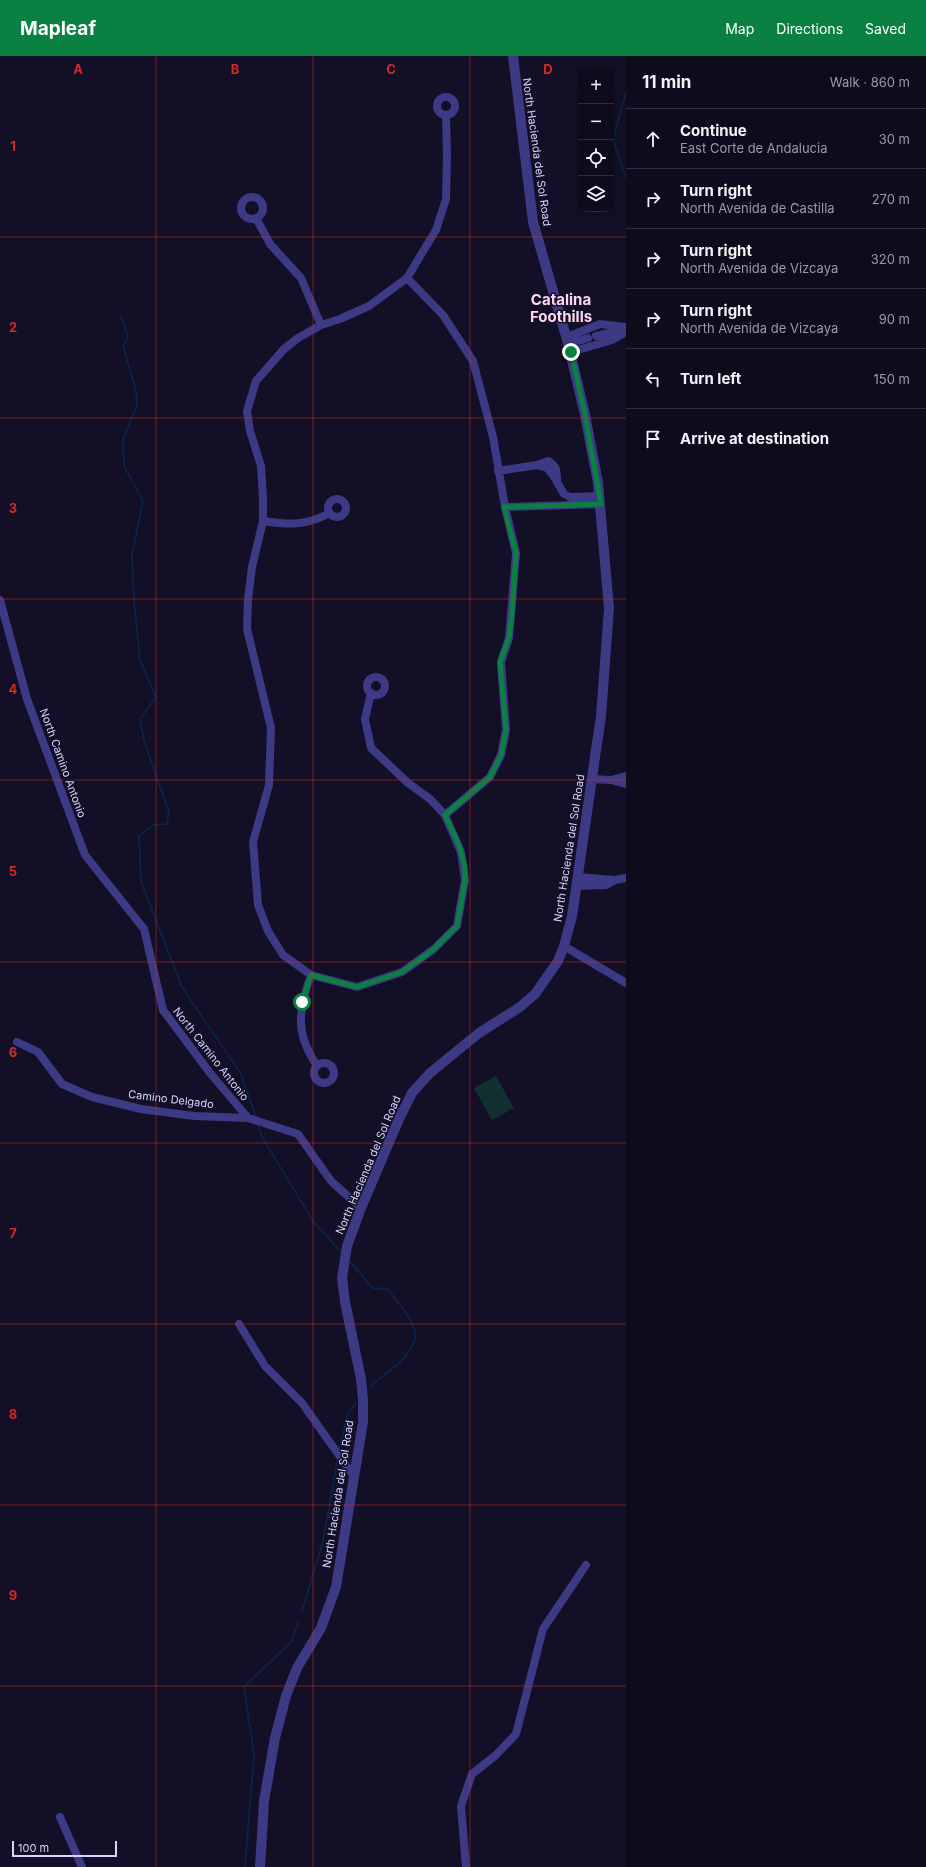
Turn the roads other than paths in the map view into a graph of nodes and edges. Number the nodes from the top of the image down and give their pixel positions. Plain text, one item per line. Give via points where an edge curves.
1 (513, 56) edge
2 (446, 115) dead end
3 (256, 218) dead end
4 (407, 278) junction
5 (321, 325) junction
6 (626, 330) edge
7 (569, 345) junction
8 (498, 471) junction
9 (600, 500) junction
10 (504, 507) junction
11 (330, 513) dead end
12 (263, 521) junction
13 (0, 600) edge
14 (371, 693) dead end
15 (626, 776) edge
16 (592, 779) junction
17 (611, 780) junction
18 (626, 784) edge
19 (445, 815) junction
20 (626, 878) edge
21 (577, 882) junction
22 (564, 946) junction
23 (311, 975) junction
24 (626, 983) edge
25 (17, 1042) dead end
26 (317, 1066) dead end
27 (248, 1118) junction
28 (361, 1208) junction
29 (239, 1324) dead end
30 (353, 1475) junction
31 (586, 1565) dead end
32 (60, 1816) dead end
33 (82, 1867) edge
34 (260, 1867) edge
35 (466, 1867) edge

1 - 7 street, North Hacienda del Sol Road via 533,222
2 - 4 street via 446,199 436,230
3 - 5 street via 270,244 301,278
4 - 5 street via 369,306
4 - 8 street via 443,315 473,361 493,437
5 - 12 street via 284,349 256,381 247,411 250,431 261,466
6 - 7 street
6 - 7 street via 612,340
6 - 7 street via 600,324
7 - 9 street, North Hacienda del Sol Road
8 - 9 street via 537,465 547,468 564,494
8 - 10 street
9 - 10 street
9 - 16 street, North Hacienda del Sol Road via 609,608 601,716
10 - 19 street via 516,553 509,638 500,662 506,730 501,755 490,777
11 - 12 street via 302,524 287,525
12 - 23 street via 252,567 247,614 247,629 271,728 270,785 253,842 258,905 268,931 283,955
13 - 27 street, North Camino Antonio via 27,699 85,855 144,929 163,1010 210,1073
14 - 19 street via 365,719 371,748 408,783 430,798
15 - 17 street
16 - 17 street
16 - 21 street, North Hacienda del Sol Road
17 - 18 street
19 - 23 street via 459,845 465,867 457,926 434,949 402,972 357,987
20 - 21 street via 606,885
21 - 22 street, North Hacienda del Sol Road
22 - 24 street
22 - 28 street, North Hacienda del Sol Road via 558,961 534,994 430,1072 412,1093
23 - 26 street via 303,998 300,1027 309,1054
25 - 27 street, Camino Delgado via 38,1052 62,1084 92,1097 141,1109 194,1116
27 - 28 street, North Camino Antonio via 298,1134 331,1181
28 - 30 street, North Hacienda del Sol Road via 347,1246 342,1278 363,1399 363,1422
29 - 30 street via 265,1366 302,1403
30 - 34 street, North Hacienda del Sol Road via 336,1587 321,1628 297,1668 286,1696 275,1738 264,1801
31 - 35 street via 543,1629 516,1734 496,1755 472,1774 461,1806
32 - 33 street

